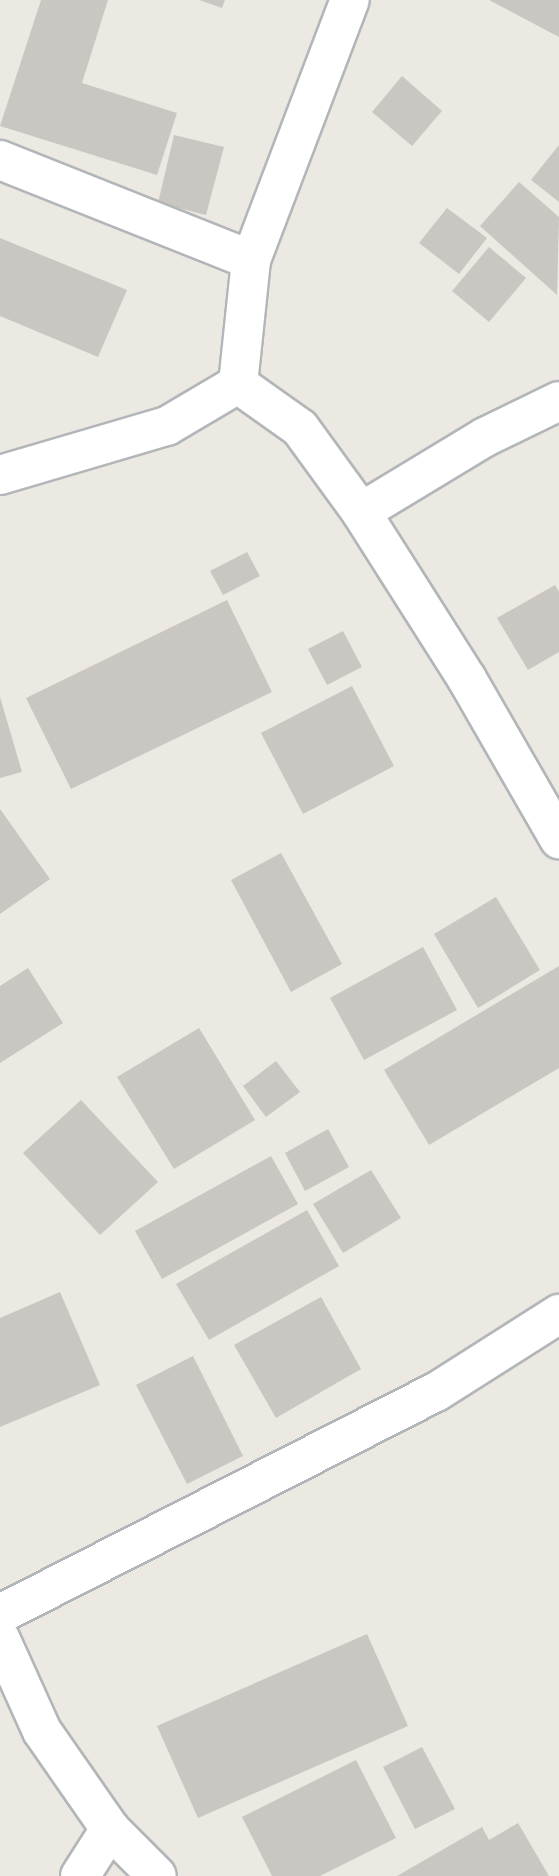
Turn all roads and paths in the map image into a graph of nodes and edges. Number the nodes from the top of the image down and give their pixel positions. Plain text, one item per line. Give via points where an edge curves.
1 (350, 0) edge
2 (0, 160) edge
3 (251, 260) junction
4 (238, 384) junction
5 (559, 401) edge
6 (0, 475) edge
7 (361, 512) junction
8 (559, 839) edge
9 (559, 1314) edge
10 (0, 1614) edge
11 (0, 1638) edge
12 (110, 1829) junction
13 (80, 1876) edge
14 (157, 1876) edge

1 - 3 street
2 - 3 street
3 - 4 street
4 - 6 street via 167,426
4 - 7 street via 300,428
5 - 7 street via 485,437
7 - 8 street via 467,679
9 - 10 street via 436,1392
11 - 12 street via 42,1731
12 - 13 street
12 - 14 street

